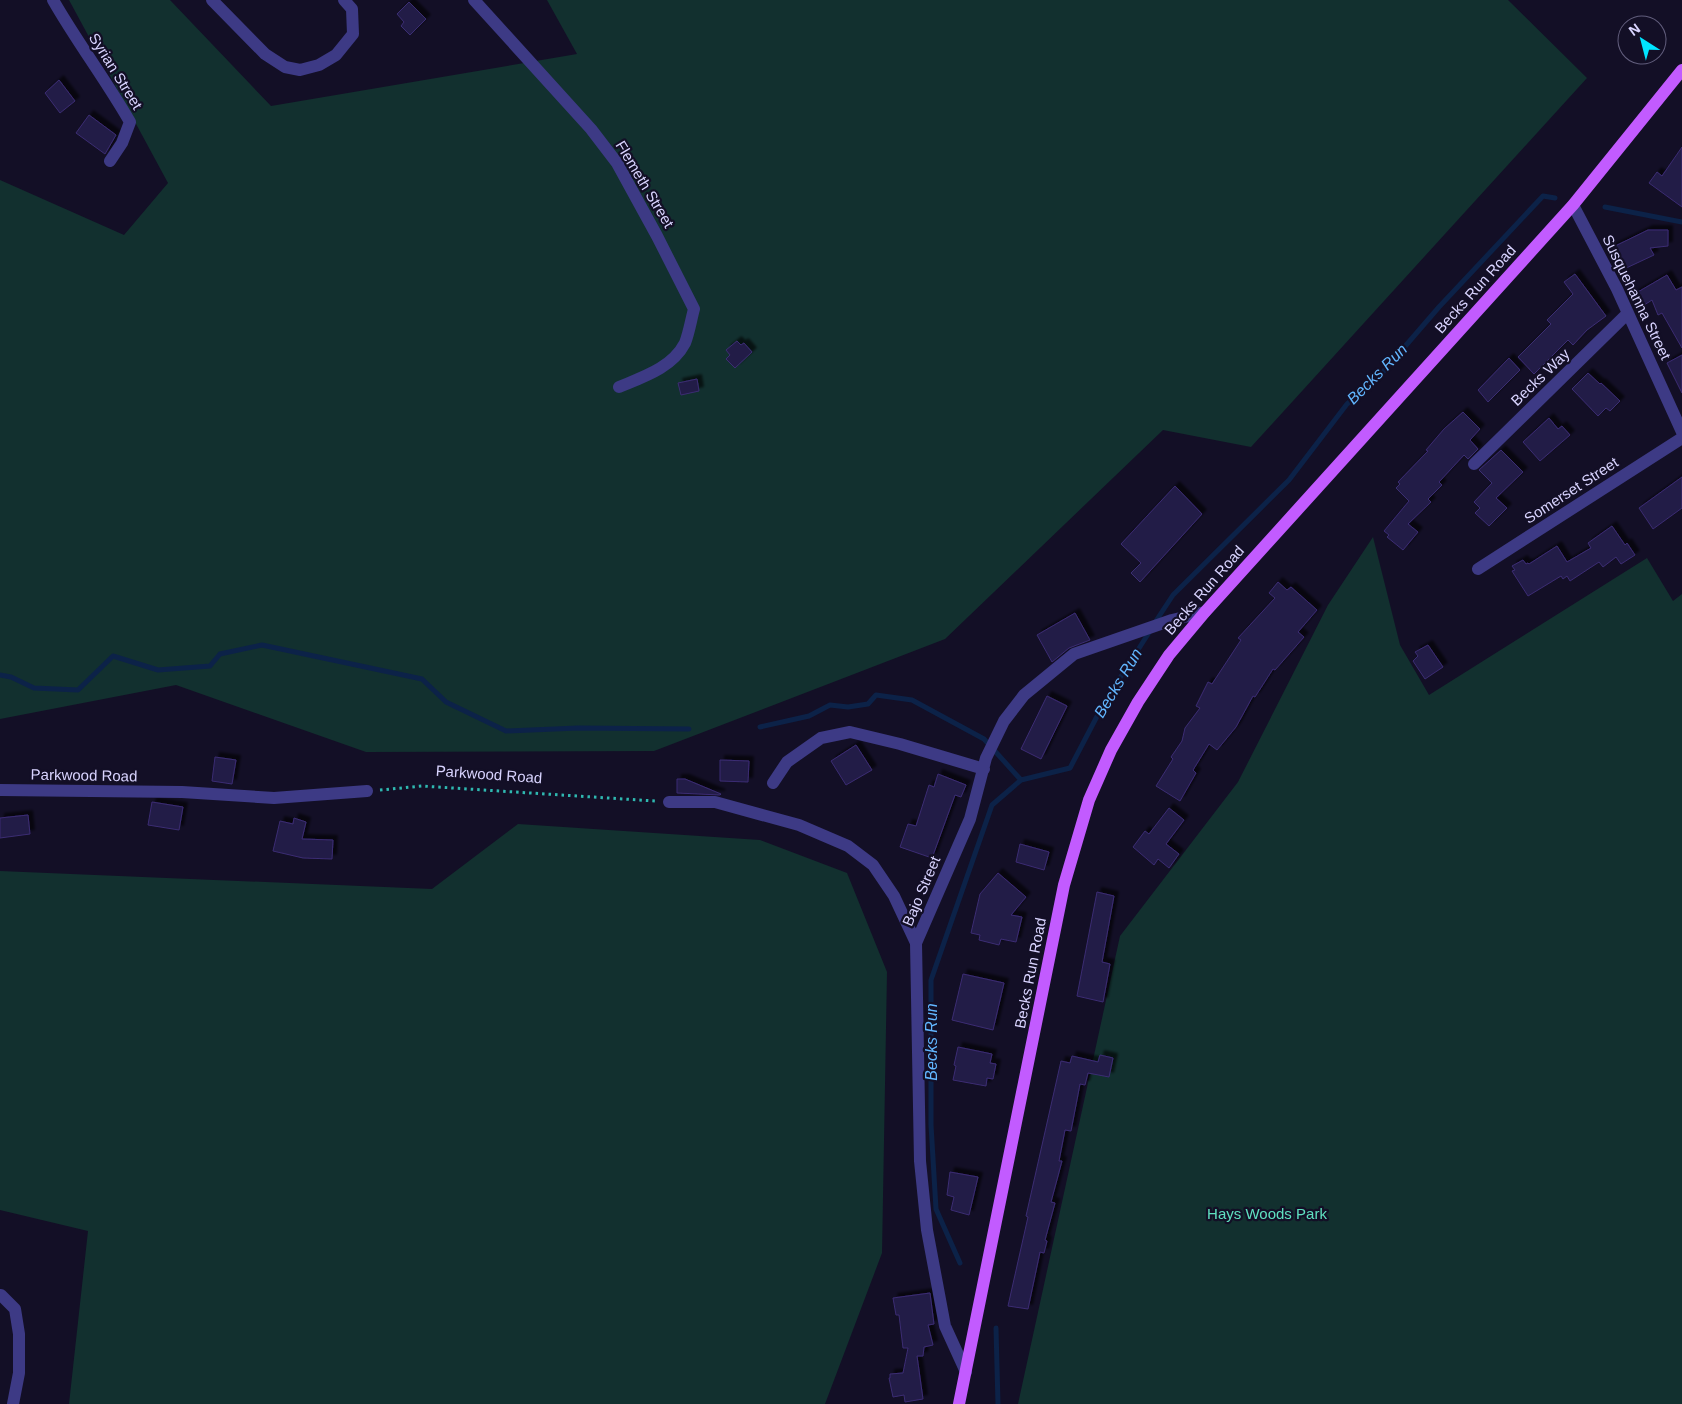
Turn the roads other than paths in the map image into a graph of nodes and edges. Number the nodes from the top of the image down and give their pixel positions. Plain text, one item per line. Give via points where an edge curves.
1 (53, 0) edge
2 (212, 0) edge
3 (474, 0) edge
4 (348, 4) edge
5 (1682, 70) edge
6 (110, 161) dead end
7 (1573, 205) junction
8 (1628, 313) junction
9 (618, 387) dead end
10 (1682, 432) edge
11 (1682, 438) edge
12 (1474, 464) dead end
13 (1478, 569) dead end
14 (1205, 612) junction
15 (985, 763) junction
16 (773, 783) dead end
17 (0, 790) edge
18 (367, 791) road end
19 (669, 802) road end
20 (916, 943) junction
21 (1, 1295) edge
22 (966, 1372) junction
23 (13, 1404) edge
24 (959, 1404) edge

1 - 6 street, Syrian Street via 130,122 122,144
2 - 4 street via 264,54 285,67 300,70 319,65 336,55 353,34
3 - 9 street, Flemeth Street via 591,129 617,163 694,309 685,342 672,360 650,375
5 - 7 main road, Becks Run Road
7 - 8 street, Susquehanna Street
7 - 14 main road, Becks Run Road
8 - 10 street, Susquehanna Street
8 - 12 street, Becks Way
11 - 13 street, Somerset Street
14 - 15 street, Bajo Street via 1074,654 1024,694 1004,721
14 - 22 main road, Becks Run Road via 1169,655 1138,702 1111,750 1089,800 1064,885
15 - 16 street via 850,732 821,738 787,762
15 - 20 street, Bajo Street via 970,819
17 - 18 street, Parkwood Road via 182,792 274,798
19 - 20 street via 715,802 799,825 848,846 873,865 894,896
20 - 22 street, Bajo Street via 920,1161 927,1230 945,1326
21 - 23 street via 15,1309 19,1334 19,1373
22 - 24 main road, Becks Run Road

